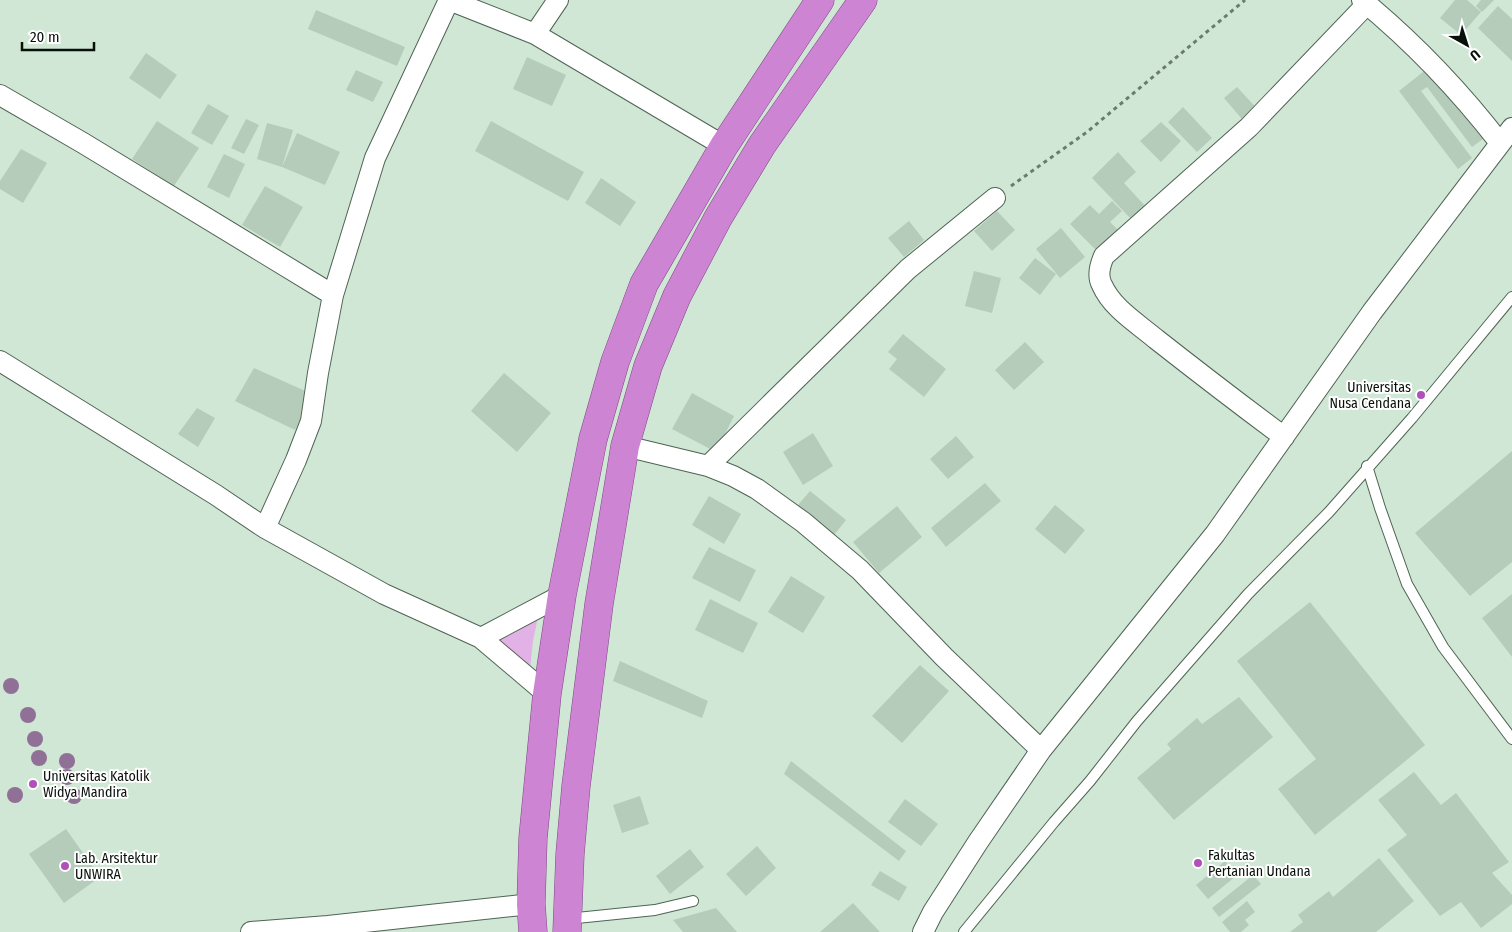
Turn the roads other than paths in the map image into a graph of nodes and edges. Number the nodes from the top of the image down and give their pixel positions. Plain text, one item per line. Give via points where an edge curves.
1 (449, 0) edge
2 (558, 0) edge
3 (820, 0) edge
4 (863, 0) edge
5 (1365, 2) edge
6 (534, 34) junction
7 (0, 95) edge
8 (1506, 135) edge
9 (724, 146) junction
10 (995, 198) road end
11 (333, 295) junction
12 (1512, 297) edge
13 (0, 361) edge
14 (1284, 436) junction
15 (625, 446) junction
16 (708, 466) junction
17 (1368, 466) junction
18 (265, 528) junction
19 (562, 596) junction
20 (481, 638) junction
21 (547, 694) junction
22 (1512, 739) edge
23 (1041, 750) junction
24 (693, 901) dead end
25 (531, 904) junction
26 (567, 926) edge
27 (311, 930) edge
28 (251, 932) edge
29 (533, 932) edge
30 (923, 932) edge
31 (964, 932) edge

1 - 6 street
1 - 11 street via 376,158
2 - 6 street
3 - 9 highway
4 - 15 highway via 762,145 718,218 677,296 648,366
5 - 8 street via 1408,39 1459,94
5 - 14 street via 1249,127 1104,256 1100,268 1100,283 1121,310
6 - 9 street
7 - 11 street
8 - 14 street via 1372,312
9 - 19 highway via 644,284 615,362 592,439
10 - 16 street via 908,269
11 - 18 street via 310,420
12 - 17 lane
13 - 18 street
14 - 23 street via 1216,534
15 - 16 street
15 - 26 highway via 599,604 576,786
16 - 23 street via 757,489 860,570
17 - 22 lane via 1407,584 1443,647
17 - 31 lane via 1330,512 1248,594
18 - 20 street via 384,594
19 - 20 street
19 - 21 highway
20 - 21 street
21 - 25 highway via 533,838
23 - 30 street via 978,842
24 - 26 lane
25 - 27 street
25 - 29 highway
27 - 28 street

